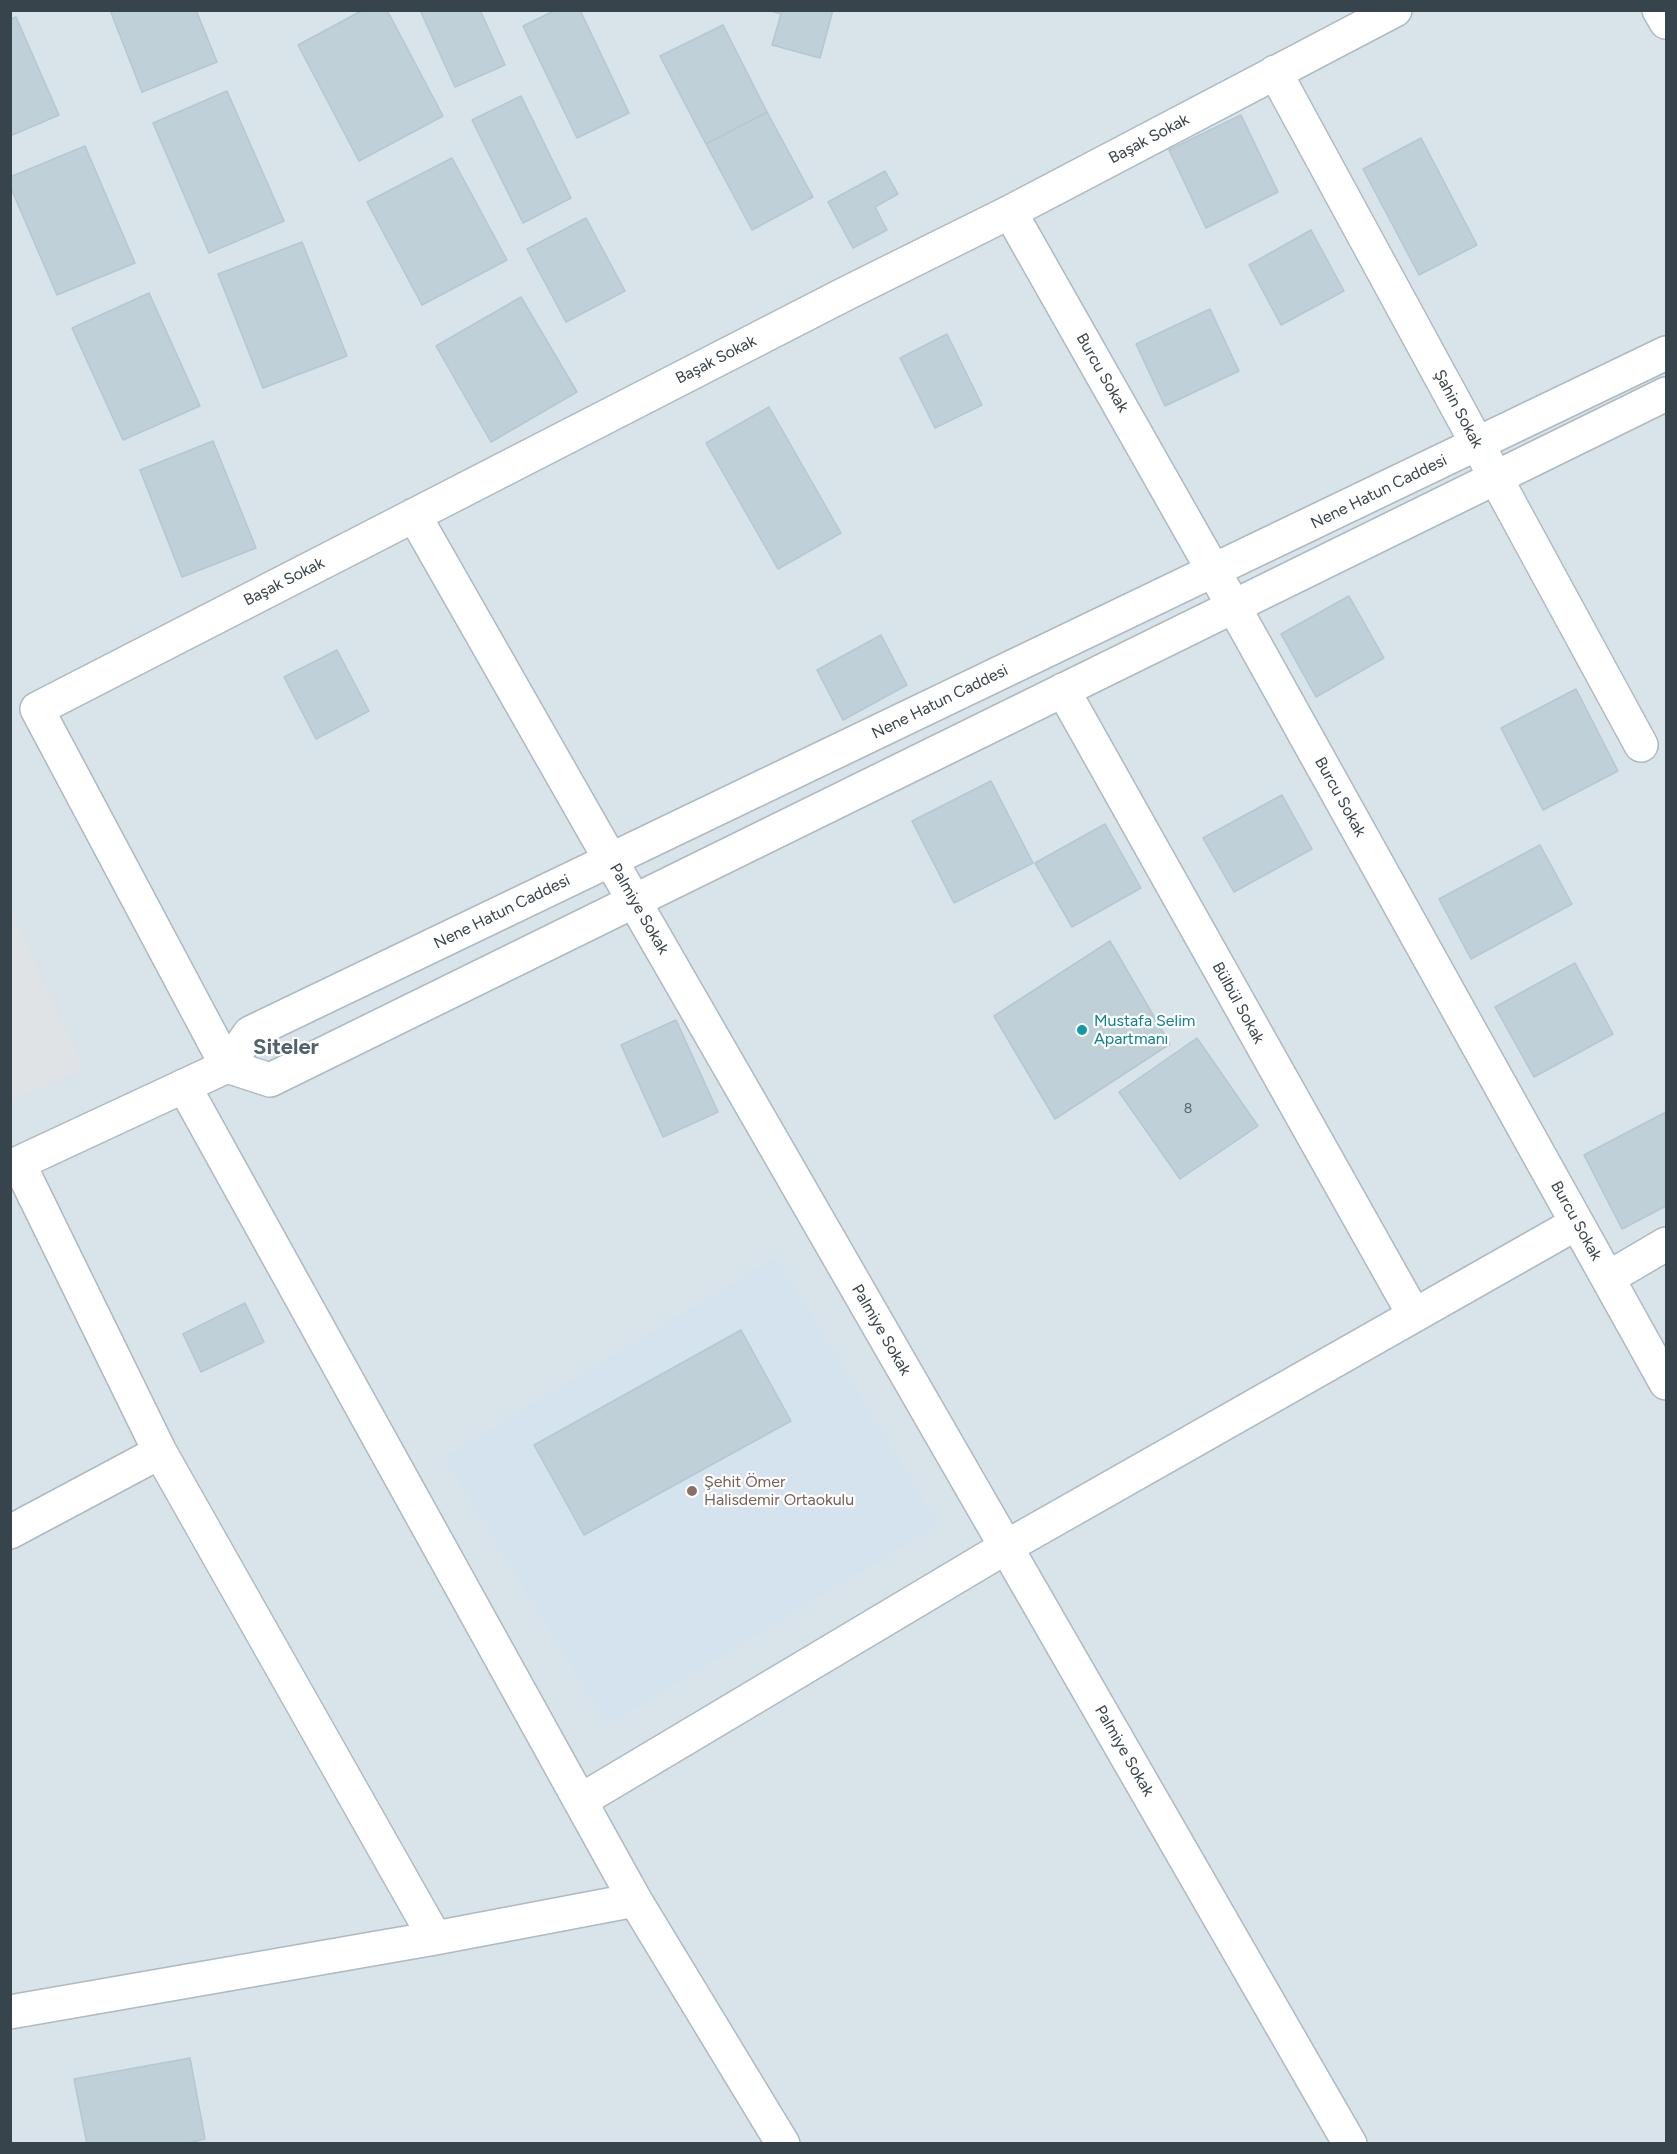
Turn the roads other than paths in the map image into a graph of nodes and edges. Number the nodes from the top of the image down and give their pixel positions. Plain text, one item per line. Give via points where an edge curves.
1 (1395, 10) edge
2 (1659, 10) edge
3 (1666, 22) edge
4 (1275, 72) junction
5 (1010, 212) junction
6 (1666, 353) edge
7 (1666, 394) edge
8 (1477, 444) junction
9 (1495, 478) junction
10 (414, 515) junction
11 (1214, 571) junction
12 (1234, 607) junction
13 (1063, 690) junction
14 (1641, 745) dead end
15 (611, 860) junction
16 (634, 901) junction
17 (227, 1065) junction
18 (184, 1086) junction
19 (15, 1165) edge
20 (1577, 1223) junction
21 (1666, 1244) edge
22 (1608, 1278) junction
23 (1414, 1315) junction
24 (1666, 1383) edge
25 (160, 1452) junction
26 (10, 1532) edge
27 (1006, 1547) junction
28 (580, 1801) junction
29 (635, 1900) junction
30 (435, 1938) junction
31 (10, 2012) edge
32 (783, 2144) edge
33 (1350, 2144) edge

1 - 4 street, Başak Sokak
2 - 3 street
4 - 5 street, Başak Sokak
4 - 8 street, Şahin Sokak
5 - 10 street, Başak Sokak
5 - 11 street, Burcu Sokak
6 - 8 street, Nene Hatun Caddesi
7 - 9 street
8 - 9 street, Şahin Sokak
8 - 11 street, Nene Hatun Caddesi
9 - 12 street
9 - 14 street, Şahin Sokak
10 - 15 street, Palmiye Sokak
10 - 17 street, Başak Sokak via 37,710
11 - 12 street, Burcu Sokak
11 - 15 street, Nene Hatun Caddesi
12 - 13 street
12 - 20 street, Burcu Sokak
13 - 16 street
13 - 23 street, Bülbül Sokak
15 - 16 street, Palmiye Sokak
15 - 17 street, Nene Hatun Caddesi via 250,1033
16 - 17 street via 270,1080
16 - 27 street, Palmiye Sokak
17 - 18 street, Nene Hatun Caddesi
18 - 19 street, Nene Hatun Caddesi
18 - 28 street
19 - 25 street
20 - 22 street, Burcu Sokak
20 - 23 street
21 - 22 street
22 - 24 street, Burcu Sokak
23 - 27 street
25 - 26 street
25 - 30 street
27 - 28 street
27 - 33 street, Palmiye Sokak
28 - 29 street
29 - 30 street
29 - 32 street
30 - 31 street

